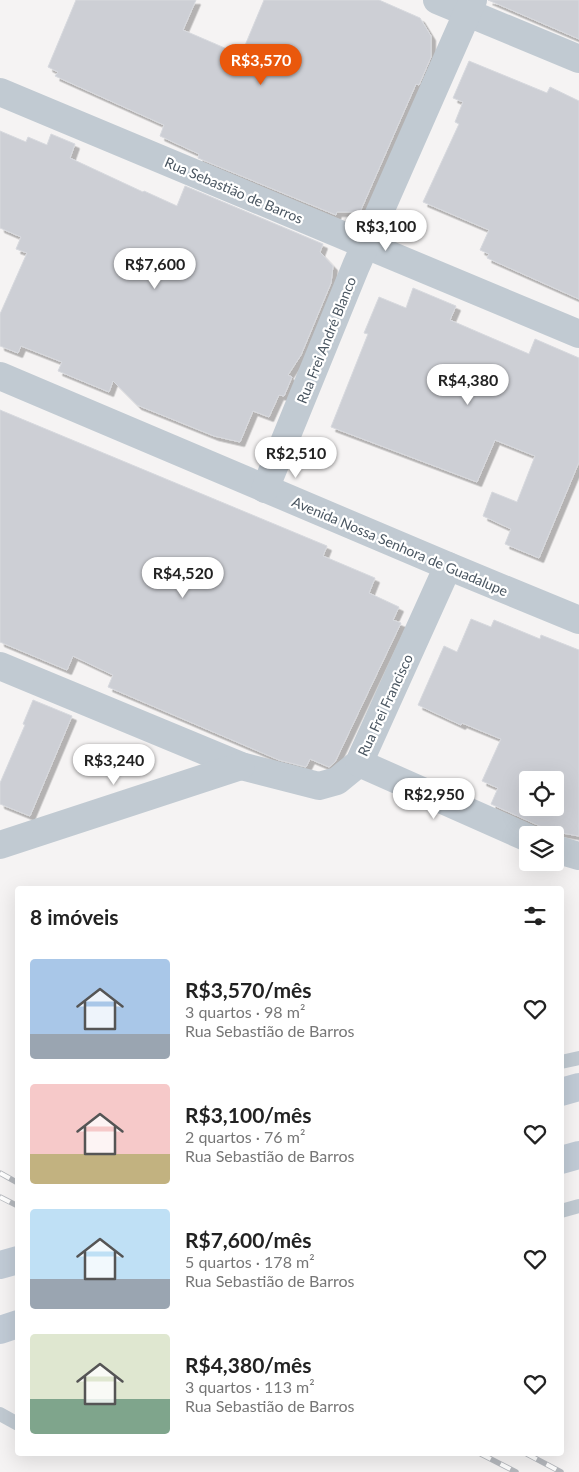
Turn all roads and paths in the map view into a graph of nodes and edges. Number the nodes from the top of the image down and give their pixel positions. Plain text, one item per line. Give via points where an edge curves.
1 (437, 0) edge
2 (470, 6) edge
3 (579, 59) edge
4 (0, 92) edge
5 (365, 246) junction
6 (579, 334) edge
7 (0, 376) edge
8 (265, 489) junction
9 (448, 566) junction
10 (579, 620) edge
11 (0, 666) edge
12 (358, 763) junction
13 (241, 766) junction
14 (519, 834) edge
15 (0, 846) edge
16 (564, 851) edge
17 (579, 856) edge
18 (579, 1058) edge
19 (564, 1061) edge
20 (579, 1087) edge
21 (564, 1091) edge
22 (579, 1155) edge
23 (564, 1159) edge
24 (579, 1206) edge
25 (564, 1210) edge
26 (15, 1261) edge
27 (0, 1265) edge
28 (15, 1325) edge
29 (0, 1330) edge
30 (0, 1414) edge
31 (15, 1422) edge

1 - 2 street
2 - 3 street
2 - 5 street, Rua Frei André Blanco
4 - 5 street, Rua Sebastião de Barros
5 - 6 street, Rua Sebastião de Barros
5 - 8 street, Rua Frei André Blanco
7 - 8 street, Avenida Nossa Senhora de Guadalupe
8 - 9 street, Avenida Nossa Senhora de Guadalupe
9 - 10 street, Avenida Nossa Senhora de Guadalupe
9 - 12 street, Rua Frei Francisco
11 - 13 street, Rua Frei Francisco
12 - 13 street, Rua Frei Francisco via 337,780 319,786
12 - 14 street
13 - 15 street
16 - 17 street
18 - 19 lane
20 - 21 main road
22 - 23 main road
24 - 25 lane
26 - 27 main road
28 - 29 main road
30 - 31 lane

